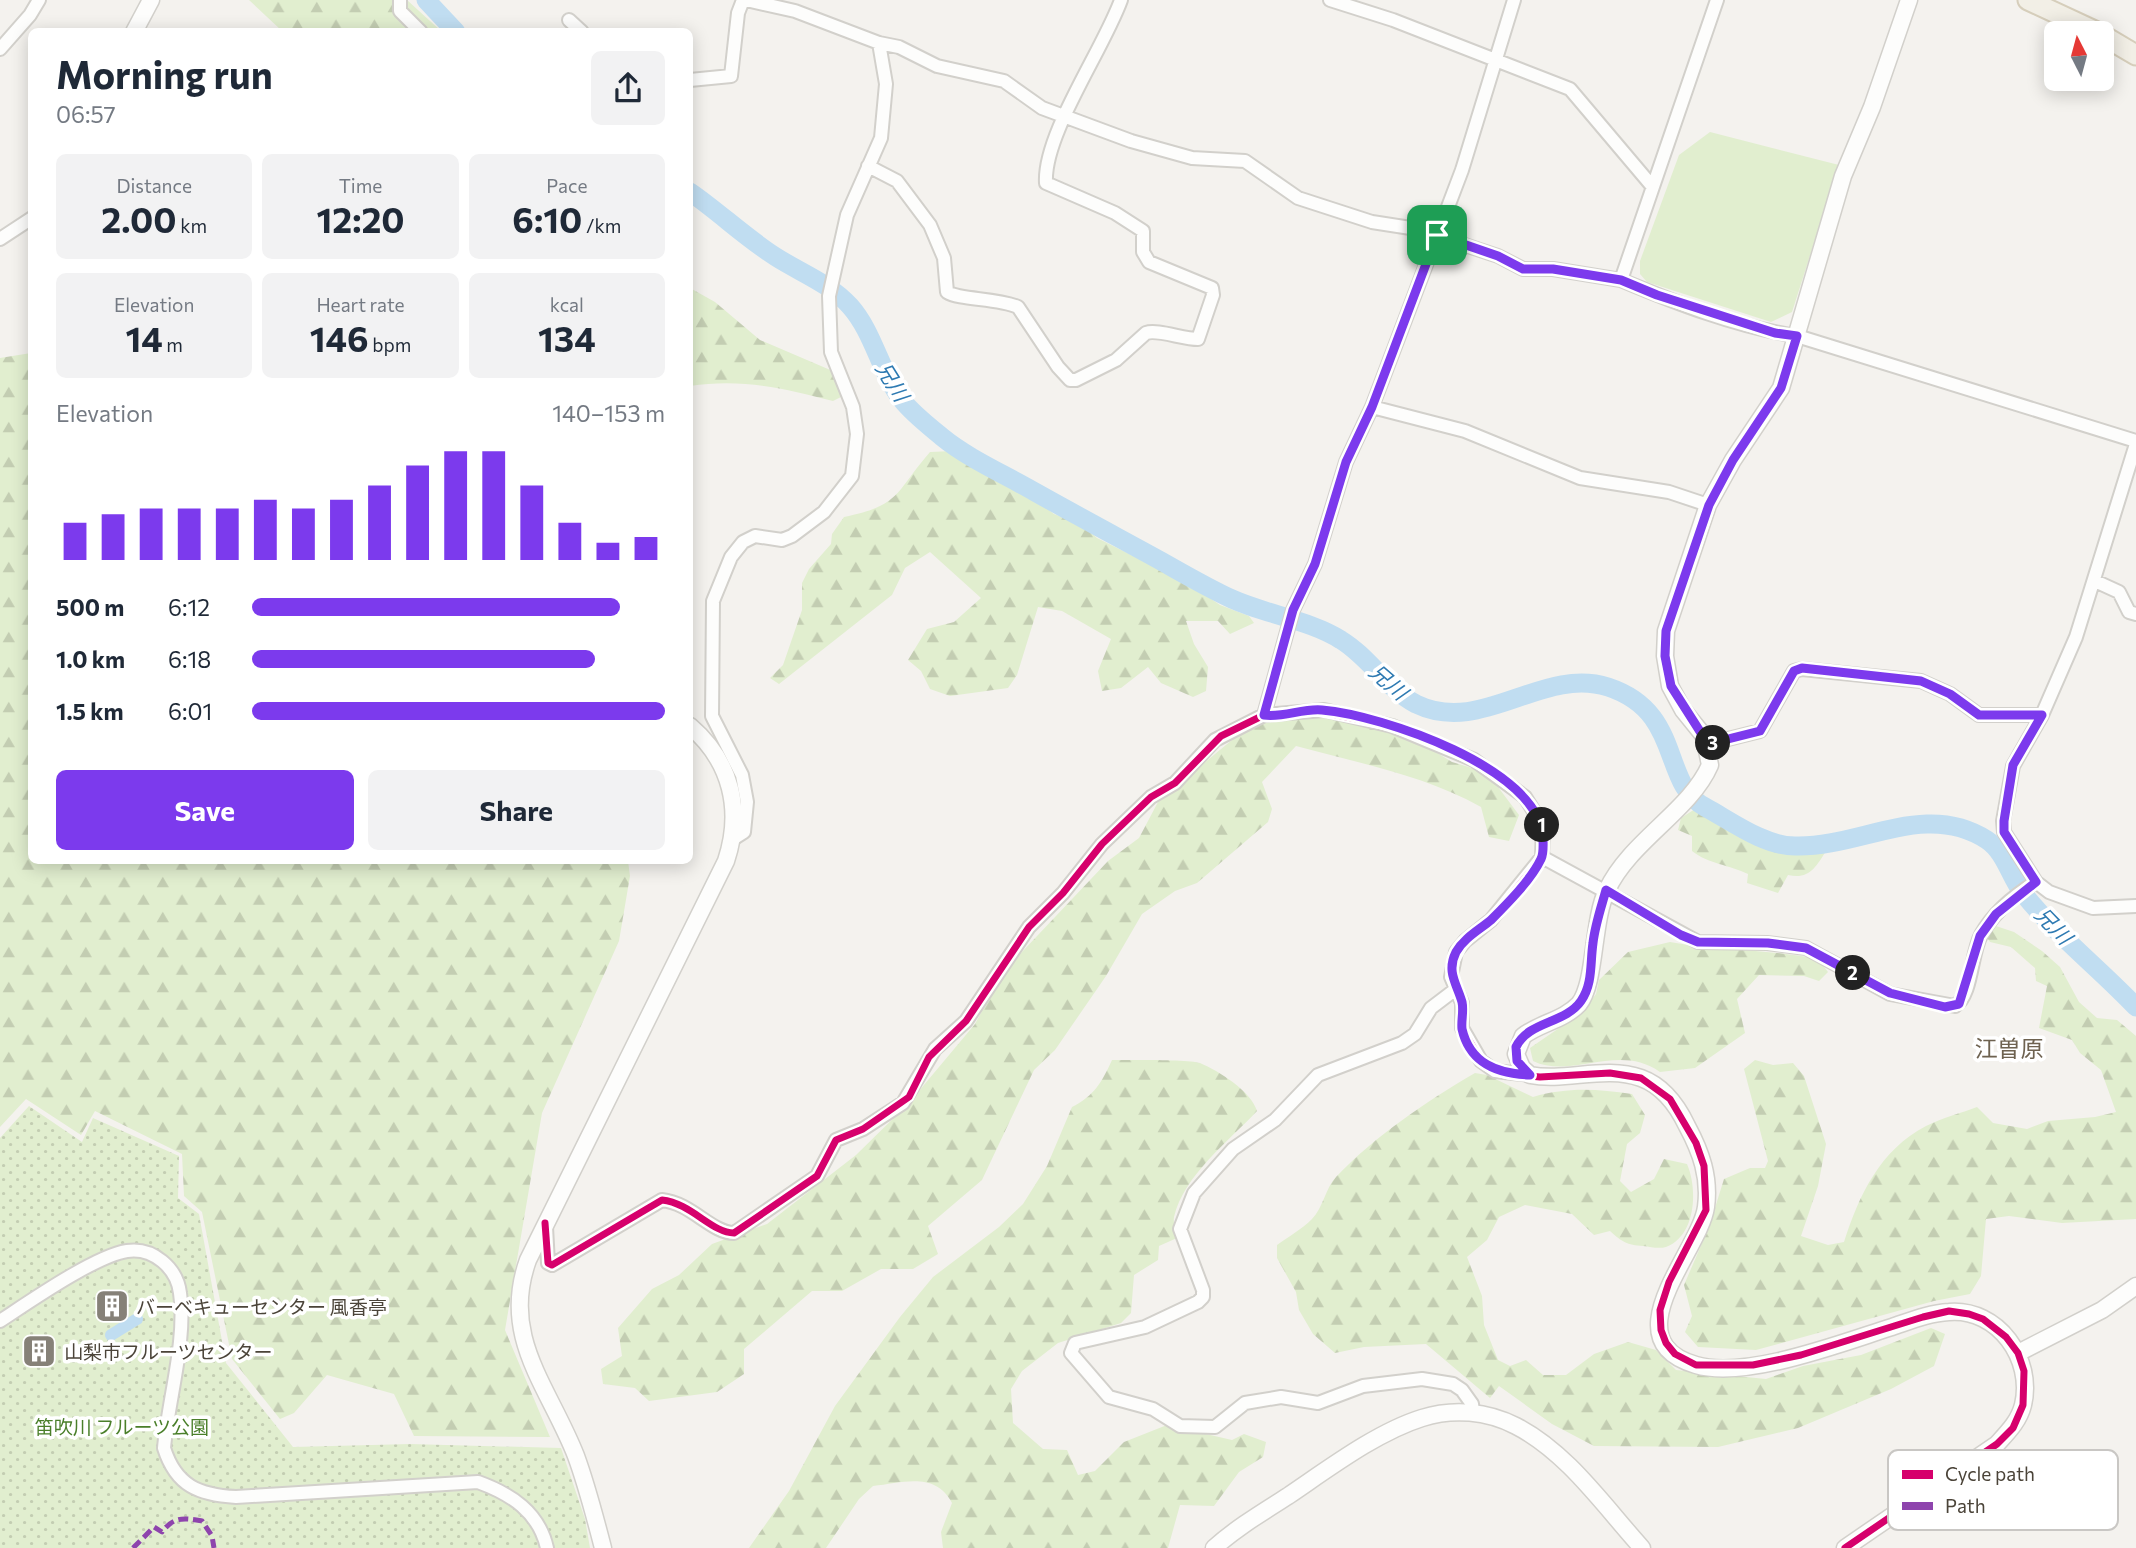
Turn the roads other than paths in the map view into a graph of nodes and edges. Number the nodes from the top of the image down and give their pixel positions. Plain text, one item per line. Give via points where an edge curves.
1 (39, 0) edge
2 (150, 0) edge
3 (744, 0) edge
4 (1121, 0) edge
5 (1330, 0) edge
6 (1514, 0) edge
7 (1717, 0) edge
8 (1909, 0) edge
9 (2028, 0) edge
10 (399, 2) edge
11 (569, 20) dead end
12 (2073, 21) edge
13 (136, 28) edge
14 (417, 28) edge
15 (578, 28) edge
16 (2114, 42) edge
17 (879, 43) junction
18 (0, 49) edge
19 (2136, 55) edge
20 (1495, 60) junction
21 (693, 80) edge
22 (1063, 114) junction
23 (868, 166) junction
24 (1653, 186) junction
25 (28, 221) edge
26 (1437, 235) junction
27 (0, 239) edge
28 (1621, 280) junction
29 (1797, 336) junction
30 (1372, 407) junction
31 (2136, 442) edge
32 (1709, 505) junction
33 (2095, 581) junction
34 (2136, 614) edge
35 (1264, 715) junction
36 (2042, 715) junction
37 (693, 729) edge
38 (1708, 744) junction
39 (733, 839) junction
40 (1542, 858) junction
41 (2032, 884) junction
42 (1606, 890) junction
43 (2136, 906) edge
44 (1456, 989) junction
45 (1530, 1075) junction
46 (545, 1223) junction
47 (2136, 1286) edge
48 (0, 1321) edge
49 (2018, 1353) junction
50 (1473, 1412) junction
51 (1988, 1450) edge
52 (1888, 1519) edge
53 (547, 1548) edge
54 (603, 1548) edge
55 (1214, 1548) edge
56 (1642, 1548) edge
57 (1845, 1548) edge

1 - 18 street
2 - 13 street
3 - 17 street via 794,11
3 - 21 street via 738,13 731,76
4 - 22 street via 1110,30
5 - 20 street
6 - 20 street
7 - 24 street
8 - 29 street via 1843,176
9 - 12 main road
10 - 14 street
11 - 15 street
16 - 19 main road
17 - 22 street via 899,47 937,66 1004,81 1030,101
17 - 23 street via 886,84 881,138
20 - 24 street via 1570,89
20 - 26 street
22 - 23 street via 1046,183 1125,219 1143,231 1143,252 1149,262 1212,288 1198,339 1152,331 1116,360 1070,380 1018,307 947,292 944,258 930,225 897,181
22 - 26 street via 1131,141 1192,158 1245,161 1298,198 1372,222
23 - 39 street via 847,215 829,296 831,352 853,407 852,476 824,512 800,531 782,540 755,536 743,542 731,557 713,601 712,716 742,775 747,802 744,832
24 - 28 street
25 - 27 street
26 - 28 street via 1523,269
26 - 30 street
28 - 29 street via 1775,333
29 - 31 street
29 - 32 street via 1781,388
30 - 32 street via 1465,431 1580,478 1669,492
30 - 35 street via 1346,462 1315,564 1293,610
31 - 33 street
32 - 38 street via 1665,642 1675,696
33 - 34 street via 2119,592 2130,612
33 - 36 street
35 - 40 street via 1324,710 1392,726 1474,760 1525,797 1535,811 1543,826
35 - 46 street via 1215,740 1175,783 1151,797 1102,844 1029,927 966,1021 935,1049 909,1097 863,1129 836,1140 812,1180 734,1233 724,1232 678,1202 662,1200 552,1265 548,1263
36 - 38 street via 1979,715 1921,681 1802,668 1794,671 1760,731
36 - 41 street via 2013,765 2004,821 2004,832
37 - 39 street via 726,771 732,792
38 - 42 street via 1710,765 1701,781 1630,856
39 - 46 street via 722,871
40 - 42 street
40 - 44 street via 1491,920 1456,952 1451,977
41 - 42 street via 1996,914 1980,936 1964,997 1959,1004 1945,1007 1887,992 1806,948 1698,942
41 - 43 street via 2093,908
42 - 45 street via 1589,980 1580,1003 1529,1031 1516,1047 1517,1061
44 - 45 street via 1462,1003 1462,1028 1481,1061 1495,1071
44 - 50 street via 1431,1008 1415,1034 1402,1043 1318,1075 1275,1120 1233,1149 1194,1193 1180,1229 1203,1290 1198,1302 1145,1327 1075,1343 1071,1353 1102,1392 1153,1409 1180,1426 1215,1427 1245,1403 1282,1397 1318,1403 1371,1384 1422,1379 1462,1390
45 - 49 street via 1610,1073 1641,1078 1662,1090 1682,1116 1704,1166 1707,1186 1706,1210 1669,1282 1660,1310 1665,1343 1675,1354 1696,1365 1753,1366 1949,1311 1983,1319
46 - 54 street via 521,1279 520,1326 526,1353 576,1455
47 - 49 street via 2102,1310
48 - 53 street via 104,1258 141,1250 166,1263 180,1292 180,1328 164,1448 170,1466 186,1486 211,1496 236,1497 478,1482 519,1503 532,1516
49 - 51 street via 2024,1371 2023,1405 2013,1428
50 - 55 street via 1439,1414 1402,1426 1332,1466
50 - 56 street via 1503,1419 1536,1438
52 - 57 street

